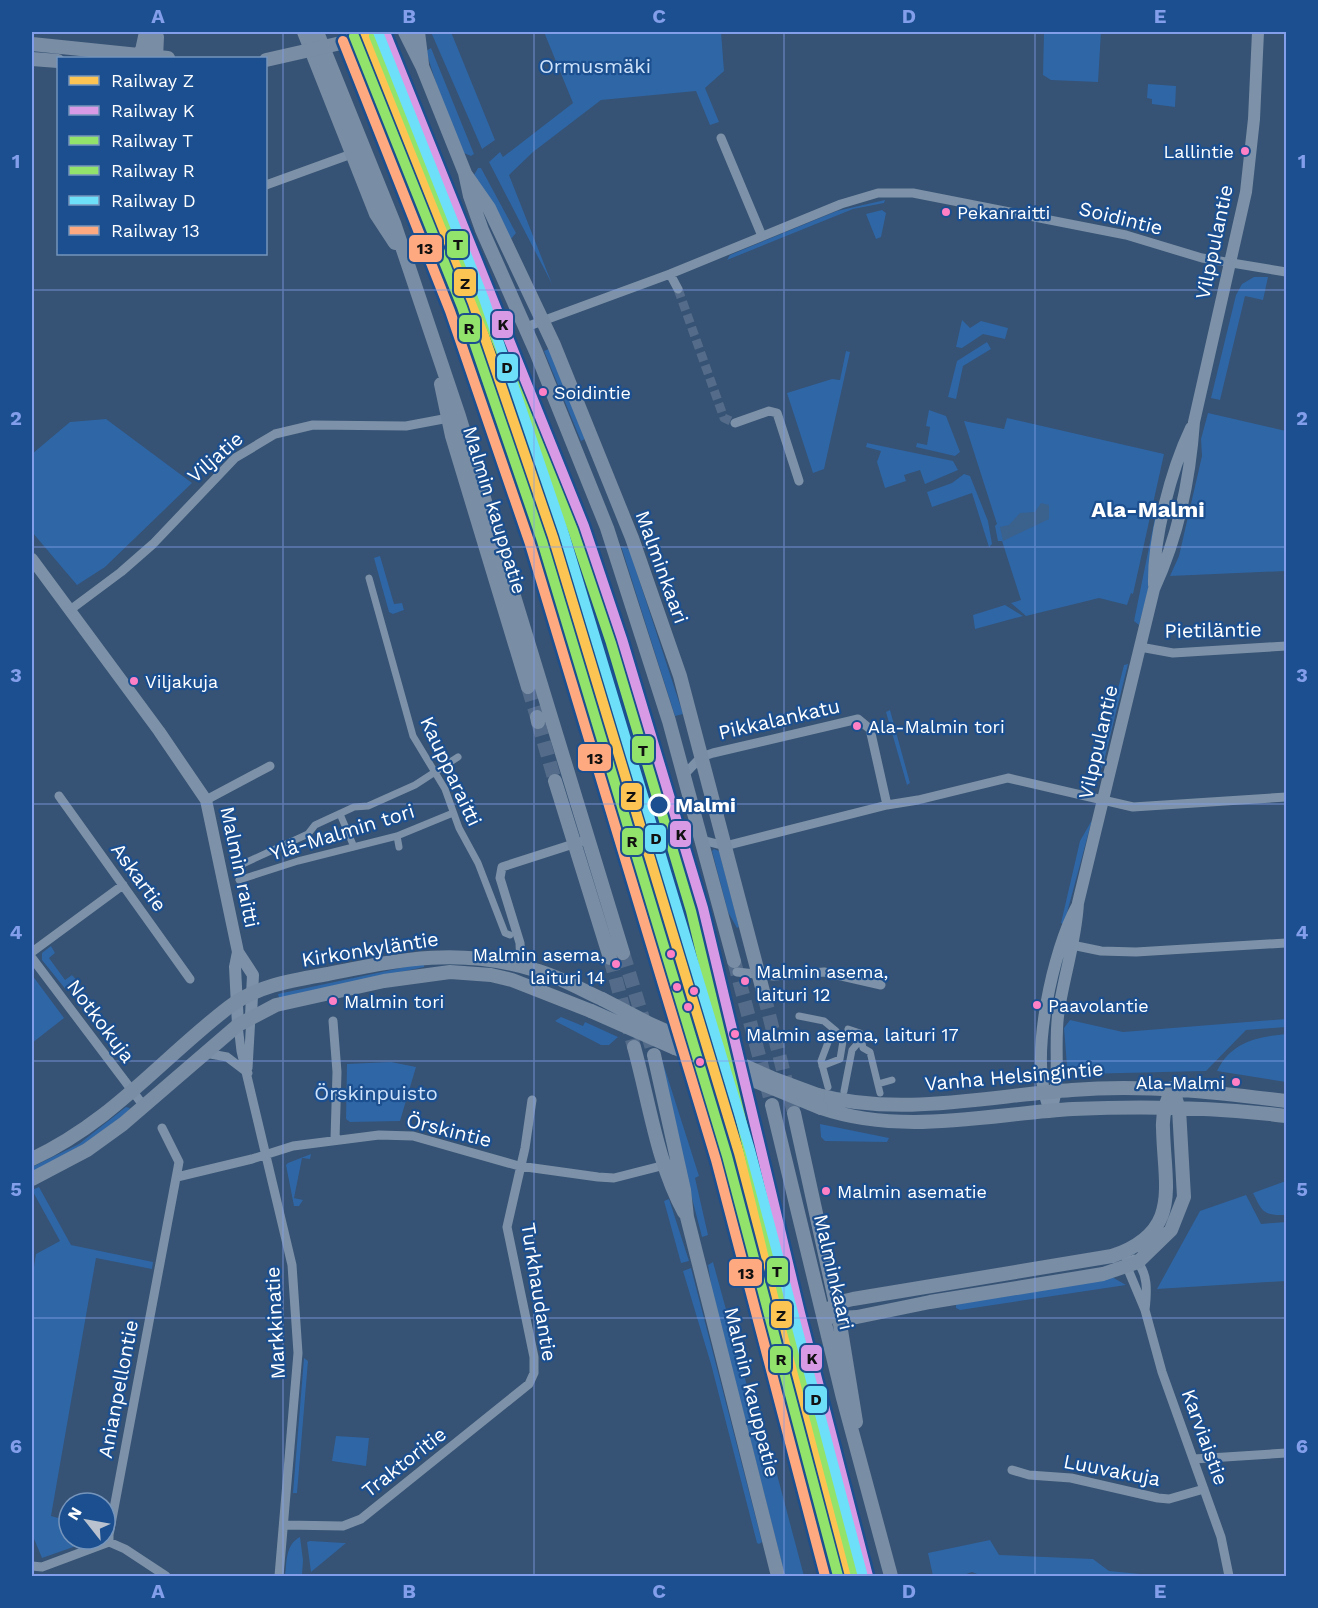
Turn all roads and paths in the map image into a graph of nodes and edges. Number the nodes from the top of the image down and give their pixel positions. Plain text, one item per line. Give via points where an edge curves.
1 (146, 32) edge
2 (154, 32) edge
3 (304, 32) edge
4 (317, 32) edge
5 (372, 32) edge
6 (405, 32) edge
7 (418, 32) edge
8 (1258, 32) edge
9 (32, 44) edge
10 (141, 57) edge
11 (160, 57) edge
12 (32, 59) edge
13 (267, 60) edge
14 (57, 61) edge
15 (422, 66) junction
16 (721, 138) dead end
17 (358, 151) junction
18 (465, 173) junction
19 (267, 185) edge
20 (762, 236) junction
21 (1229, 262) junction
22 (1287, 272) edge
23 (670, 274) junction
24 (678, 289) tunnel mouth
25 (543, 321) junction
26 (526, 327) junction
27 (453, 418) junction
28 (735, 423) dead end
29 (799, 481) dead end
30 (32, 559) edge
31 (369, 578) dead end
32 (70, 610) junction
33 (1287, 646) edge
34 (1140, 647) junction
35 (528, 687) tunnel mouth
36 (458, 757) dead end
37 (701, 757) junction
38 (270, 766) dead end
39 (435, 772) junction
40 (684, 775) junction
41 (555, 781) tunnel mouth
42 (59, 796) dead end
43 (1287, 797) edge
44 (206, 800) junction
45 (1104, 800) junction
46 (887, 805) junction
47 (453, 813) junction
48 (340, 814) junction
49 (397, 836) junction
50 (702, 840) junction
51 (582, 841) junction
52 (725, 846) junction
53 (354, 847) junction
54 (399, 847) dead end
55 (236, 867) dead end
56 (239, 880) dead end
57 (123, 885) junction
58 (510, 935) dead end
59 (1287, 943) edge
60 (1068, 944) junction
61 (32, 952) edge
62 (238, 952) junction
63 (623, 953) tunnel mouth
64 (32, 958) edge
65 (610, 958) tunnel mouth
66 (735, 966) joint
67 (521, 967) junction
68 (758, 974) junction
69 (190, 979) dead end
70 (881, 985) dead end
71 (254, 993) junction
72 (764, 995) tunnel mouth
73 (237, 1002) junction
74 (251, 1016) junction
75 (799, 1016) dead end
76 (333, 1021) dead end
77 (238, 1026) junction
78 (847, 1036) junction
79 (634, 1047) tunnel mouth
80 (205, 1053) junction
81 (654, 1055) tunnel mouth
82 (822, 1065) junction
83 (248, 1073) junction
84 (892, 1080) dead end
85 (878, 1084) junction
86 (1172, 1088) junction
87 (844, 1091) dead end
88 (1050, 1092) junction
89 (133, 1093) junction
90 (880, 1093) dead end
91 (822, 1097) junction
92 (531, 1100) dead end
93 (1287, 1101) edge
94 (143, 1105) junction
95 (772, 1105) tunnel mouth
96 (1164, 1108) junction
97 (1179, 1109) junction
98 (1051, 1112) junction
99 (794, 1113) tunnel mouth
100 (1287, 1116) edge
101 (162, 1128) dead end
102 (335, 1139) junction
103 (264, 1155) junction
104 (32, 1159) edge
105 (672, 1163) junction
106 (519, 1166) junction
107 (177, 1177) junction
108 (32, 1179) edge
109 (1126, 1252) junction
110 (1133, 1265) junction
111 (836, 1304) junction
112 (824, 1315) junction
113 (839, 1318) junction
114 (529, 1384) joint
115 (858, 1448) junction
116 (1287, 1454) edge
117 (1194, 1459) junction
118 (1012, 1470) dead end
119 (1204, 1489) junction
120 (117, 1491) edge
121 (285, 1525) junction
122 (117, 1546) edge
123 (85, 1551) edge
124 (32, 1566) edge
125 (166, 1576) edge
126 (279, 1576) edge
127 (778, 1576) edge
128 (891, 1576) edge
129 (1229, 1576) edge

1 - 10 main road
2 - 11 main road
3 - 17 main road, Malmin kauppatie
4 - 17 main road, Malmin kauppatie
5 - 13 main road, bridge via 340,44
6 - 15 main road, Malminkaari
7 - 15 main road, Malminkaari
8 - 21 street, Vilppulantie via 1246,192
9 - 10 main road
12 - 14 main road
15 - 18 main road, Malminkaari
16 - 20 street
17 - 19 street
17 - 27 main road, Malmin kauppatie via 394,223 434,344
18 - 25 main road, Malminkaari via 489,208
18 - 26 main road, Malminkaari via 482,230
20 - 21 street, Soidintie via 860,197 913,193 1126,235
20 - 23 street, Soidintie
21 - 22 street, Soidintie
21 - 34 street, Vilppulantie via 1194,422 1176,458 1153,559 1154,589
23 - 24 street
23 - 25 street, Soidintie
25 - 26 street, Soidintie
25 - 37 main road, Malminkaari via 632,538 680,676
26 - 40 main road, Malminkaari via 607,528
27 - 32 street, Viljatie via 406,426 328,424 275,434 235,458 153,544
27 - 35 main road, Malmin kauppatie
27 - 51 main road, Malmin kauppatie
28 - 29 street via 769,411 777,413
30 - 32 street, Malmin raitti
31 - 39 street, Kaupparaitti via 413,736
32 - 44 street, Malmin raitti
33 - 34 street, Pietiläntie via 1173,653
34 - 45 street, Vilppulantie
36 - 39 street, Ylä-Malmin tori
37 - 40 street, Pikkalankatu
37 - 46 street, Pikkalankatu via 858,719 870,729
37 - 52 main road, Malminkaari
38 - 44 street
39 - 47 street, Kaupparaitti
39 - 48 street, Ylä-Malmin tori via 368,806
40 - 50 main road, Malminkaari
41 - 51 main road, Malmin kauppatie
42 - 57 street, Askartie
43 - 45 street via 1133,807
44 - 62 street, Malmin raitti
45 - 46 street via 1008,778
45 - 60 street, Vilppulantie via 1078,903 1065,927
46 - 52 street
47 - 49 street, Ylä-Malmin tori
47 - 58 street, Kaupparaitti via 478,863 505,933
48 - 53 street
48 - 55 street, Ylä-Malmin tori via 315,825 308,834
49 - 53 street, Ylä-Malmin tori
49 - 54 street
50 - 52 street
50 - 66 main road, Malminkaari
51 - 63 main road, Malmin kauppatie
51 - 65 main road, Malmin kauppatie
51 - 67 street via 507,865 500,872 522,950
52 - 68 main road, Malminkaari
53 - 56 street, Ylä-Malmin tori
57 - 61 street
57 - 69 street, Askartie
59 - 60 street via 1136,952 1101,951
60 - 88 street, Vilppulantie via 1042,1033
62 - 71 street, Malmin raitti via 253,975
62 - 73 street, Malmin raitti
64 - 89 street, Notkokuja
66 - 68 street
67 - 71 main road, Kirkonkyläntie via 452,956 420,957 284,982
67 - 91 main road, Kirkonkyläntie, bridge via 548,974 650,1024
68 - 70 street via 824,972
68 - 72 main road, Malminkaari
71 - 73 main road, Kirkonkyläntie
71 - 74 street, Malmin raitti
73 - 77 street, Malmin raitti
73 - 89 main road, Kirkonkyläntie
74 - 77 main road, Kirkonkyläntie
74 - 83 street, Markkinatie
74 - 91 main road, Kirkonkyläntie, bridge via 276,1005 433,972 490,975 535,987
75 - 78 street via 824,1021
76 - 102 street via 337,1072
77 - 80 main road, Kirkonkyläntie
77 - 83 street, Markkinatie
78 - 82 street
78 - 82 street via 840,1059
78 - 85 street via 870,1052
78 - 87 street via 852,1050
79 - 105 main road, Malmin kauppatie
80 - 83 street via 231,1059
80 - 94 main road, Kirkonkyläntie
81 - 105 main road, Malmin kauppatie
82 - 91 street
83 - 103 street, Markkinatie
84 - 85 street
85 - 90 street
86 - 88 main road, Vanha Helsingintie
86 - 93 main road, Vanha Helsingintie
86 - 96 main road
86 - 97 main road
88 - 91 main road, Vanha Helsingintie via 877,1105
88 - 98 street, Vilppulantie
89 - 94 street, Notkokuja
89 - 104 main road, Kirkonkyläntie via 78,1134
91 - 98 main road, Vanha Helsingintie via 863,1119 904,1123
92 - 106 street, Turkhaudantie
94 - 108 main road, Kirkonkyläntie via 87,1150
95 - 112 main road, Malminkaari
96 - 97 main road, Vanha Helsingintie
96 - 98 main road, Vanha Helsingintie
96 - 109 main road via 1167,1200 1148,1235
97 - 100 main road, Vanha Helsingintie
97 - 110 main road via 1182,1207 1165,1239
99 - 111 main road, Malminkaari
101 - 107 street via 179,1162
102 - 103 street, Örskintie
102 - 106 street, Örskintie via 413,1136
103 - 107 street, Örskintie
103 - 121 street, Markkinatie via 296,1293 298,1353
105 - 106 street, Örskintie via 614,1178
105 - 127 main road, Malmin kauppatie
106 - 114 street, Turkhaudantie via 507,1227 534,1357
107 - 120 street, Anianpellontie
109 - 110 street
109 - 111 main road
110 - 113 main road
110 - 117 street, Karviaistie via 1148,1290 1145,1310 1162,1372
111 - 112 main road
111 - 113 main road, Malminkaari
112 - 113 main road
112 - 115 main road, Malminkaari
113 - 115 main road, Malminkaari via 854,1397
114 - 121 street, Traktoritie via 361,1519 343,1526
115 - 128 main road, Malminkaari
116 - 117 street
117 - 119 street, Karviaistie
118 - 119 street, Luuvakuja via 1071,1478 1158,1498 1170,1499
119 - 129 street, Karviaistie via 1221,1537
121 - 126 street, Markkinatie
122 - 125 street
123 - 124 street via 42,1567

